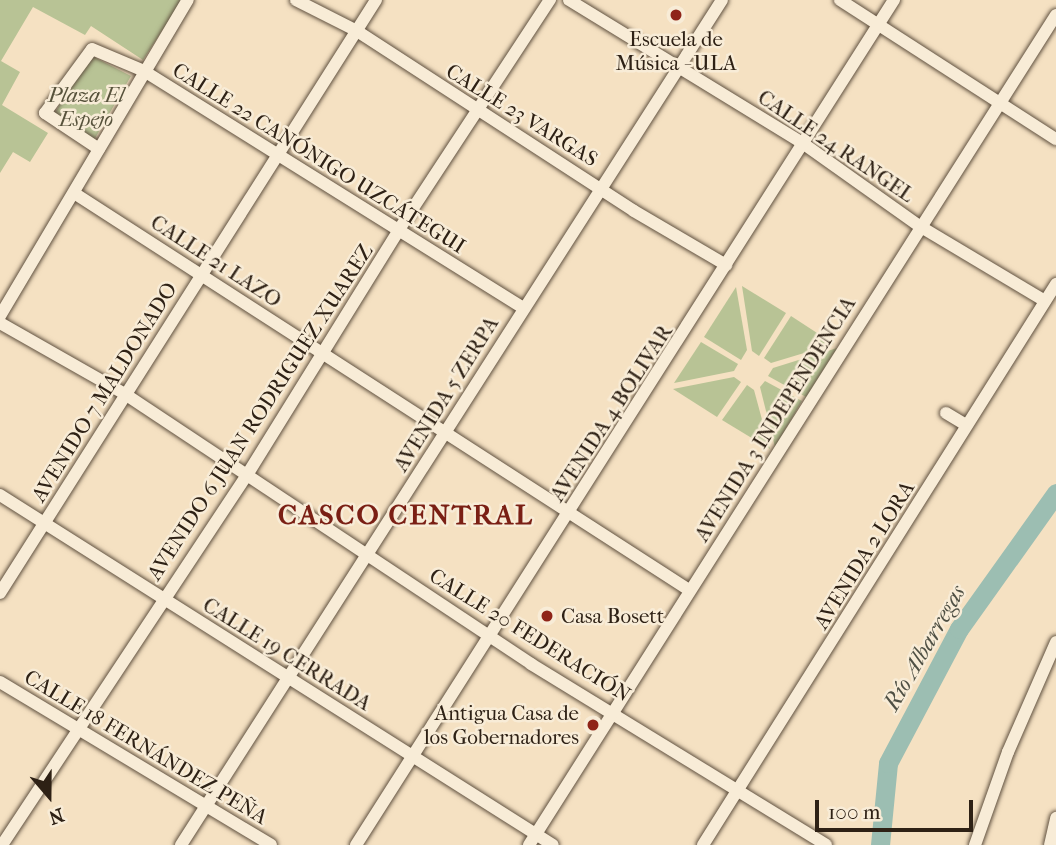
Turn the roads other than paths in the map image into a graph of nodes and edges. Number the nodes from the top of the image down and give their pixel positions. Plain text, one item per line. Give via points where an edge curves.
1 (188, 0) edge
2 (296, 0) edge
3 (376, 0) edge
4 (550, 0) edge
5 (569, 0) edge
6 (722, 0) edge
7 (840, 0) edge
8 (894, 0) edge
9 (1056, 15) edge
10 (878, 26) junction
11 (356, 31) junction
12 (681, 68) junction
13 (144, 71) junction
14 (997, 105) junction
15 (478, 112) junction
16 (1056, 139) edge
17 (804, 144) junction
18 (100, 149) junction
19 (276, 154) junction
20 (604, 190) junction
21 (74, 193) junction
22 (921, 227) junction
23 (398, 231) junction
24 (726, 265) junction
25 (203, 273) junction
26 (1056, 284) edge
27 (1045, 301) junction
28 (524, 308) junction
29 (0, 316) edge
30 (0, 323) edge
31 (321, 355) junction
32 (125, 394) junction
33 (946, 413) dead end
34 (966, 425) junction
35 (445, 434) junction
36 (247, 475) junction
37 (0, 495) edge
38 (570, 514) junction
39 (44, 523) junction
40 (368, 552) junction
41 (690, 590) junction
42 (0, 593) edge
43 (163, 599) junction
44 (489, 636) junction
45 (1056, 642) edge
46 (286, 678) junction
47 (0, 681) edge
48 (612, 710) junction
49 (81, 729) junction
50 (412, 755) junction
51 (737, 789) junction
52 (206, 803) junction
53 (1056, 818) edge
54 (533, 839) edge
55 (2, 845) edge
56 (181, 845) edge
57 (271, 845) edge
58 (356, 845) edge
59 (553, 845) edge
60 (703, 845) edge
61 (826, 845) edge
62 (975, 845) edge
63 (1050, 845) edge

1 - 13 street
2 - 11 street, CALLE 23 VARGAS
3 - 11 street, AVENIDO 7 MALDONADO
4 - 15 street, AVENIDO 6 JUAN RODRIGUEZ XUAREZ
5 - 12 street, CALLE 24 RANGEL
6 - 12 street, AVENIDA 5 ZERPA
7 - 10 street
8 - 10 street, AVENIDA 4 BOLIVAR
9 - 14 street, AVENIDA 3 INDEPENDENCIA
10 - 14 street
10 - 17 street, AVENIDA 4 BOLIVAR
11 - 15 street, CALLE 23 VARGAS
11 - 19 street, AVENIDO 7 MALDONADO
12 - 17 street, CALLE 24 RANGEL
12 - 20 street, AVENIDA 5 ZERPA
13 - 18 street
13 - 18 street, CALLE 22 CANÓNIGO UZCÁTEGUI via 90,50 46,115
13 - 19 street, CALLE 22 CANÓNIGO UZCÁTEGUI
14 - 16 street
14 - 22 street, AVENIDA 3 INDEPENDENCIA
15 - 20 street, CALLE 23 VARGAS
15 - 23 street, AVENIDO 6 JUAN RODRIGUEZ XUAREZ
17 - 22 street, CALLE 24 RANGEL
17 - 24 street, AVENIDA 4 BOLIVAR
18 - 21 street
19 - 23 street, CALLE 22 CANÓNIGO UZCÁTEGUI
19 - 25 street, AVENIDO 7 MALDONADO
20 - 24 street, CALLE 23 VARGAS
20 - 28 street, AVENIDA 5 ZERPA
21 - 25 street, CALLE 21 LAZO
21 - 29 street
22 - 27 street, CALLE 24 RANGEL
22 - 41 street, AVENIDA 3 INDEPENDENCIA
23 - 28 street, CALLE 22 CANÓNIGO UZCÁTEGUI
23 - 31 street, AVENIDO 6 JUAN RODRIGUEZ XUAREZ
24 - 38 street, AVENIDA 4 BOLIVAR
25 - 31 street, CALLE 21 LAZO
25 - 32 street, AVENIDO 7 MALDONADO
26 - 27 street, AVENIDA 2 LORA
27 - 34 street, AVENIDA 2 LORA
28 - 35 street, AVENIDA 5 ZERPA
30 - 32 street, CALLE 20 FEDERACIÓN
31 - 35 street, CALLE 21 LAZO
31 - 36 street, AVENIDO 6 JUAN RODRIGUEZ XUAREZ
32 - 36 street, CALLE 20 FEDERACIÓN
32 - 39 street, AVENIDO 7 MALDONADO
33 - 34 street
34 - 51 street, AVENIDA 2 LORA via 895,546
35 - 38 street, CALLE 21 LAZO
35 - 40 street, AVENIDA 5 ZERPA
36 - 40 street, CALLE 20 FEDERACIÓN
36 - 43 street, AVENIDO 6 JUAN RODRIGUEZ XUAREZ
37 - 39 street, CALLE 19 CERRADA
38 - 41 street, CALLE 21 LAZO
38 - 44 street, AVENIDA 4 BOLIVAR
39 - 42 street, AVENIDO 7 MALDONADO
39 - 43 street, CALLE 19 CERRADA
40 - 44 street, CALLE 20 FEDERACIÓN
40 - 46 street, AVENIDA 5 ZERPA
41 - 48 street, AVENIDA 3 INDEPENDENCIA
43 - 46 street, CALLE 19 CERRADA
43 - 49 street, AVENIDO 6 JUAN RODRIGUEZ XUAREZ
44 - 48 street, CALLE 20 FEDERACIÓN
44 - 50 street, AVENIDA 4 BOLIVAR
45 - 62 street via 1008,752
46 - 50 street, CALLE 19 CERRADA
46 - 52 street, AVENIDA 5 ZERPA
47 - 49 street, CALLE 18 FERNÁNDEZ PEÑA
48 - 51 street, CALLE 20 FEDERACIÓN
48 - 54 street, AVENIDA 3 INDEPENDENCIA
49 - 52 street, CALLE 18 FERNÁNDEZ PEÑA
49 - 55 street, AVENIDO 6 JUAN RODRIGUEZ XUAREZ
50 - 54 street, CALLE 19 CERRADA
50 - 58 street, AVENIDA 4 BOLIVAR
51 - 60 street, AVENIDA 2 LORA
51 - 61 street, CALLE 20 FEDERACIÓN
52 - 56 street, AVENIDA 5 ZERPA
52 - 57 street, CALLE 18 FERNÁNDEZ PEÑA
53 - 63 street
54 - 59 street, CALLE 19 CERRADA

